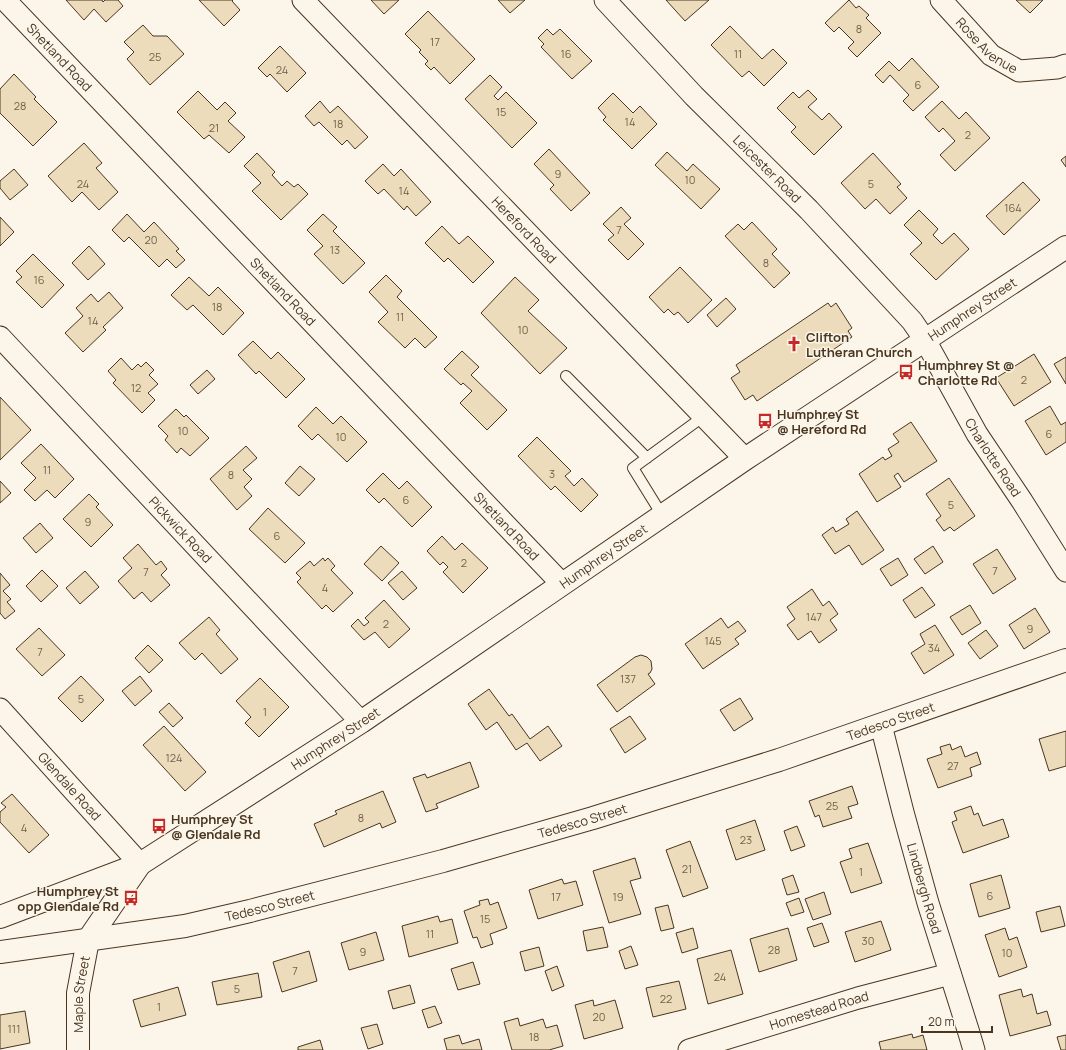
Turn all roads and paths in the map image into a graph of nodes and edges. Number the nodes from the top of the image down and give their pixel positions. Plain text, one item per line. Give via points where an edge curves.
1 (5, 0) edge
2 (303, 0) edge
3 (605, 0) edge
4 (941, 0) edge
5 (1066, 64) edge
6 (1066, 247) edge
7 (0, 337) edge
8 (925, 340) junction
9 (566, 376) dead end
10 (704, 416) junction
11 (647, 458) junction
12 (745, 459) junction
13 (662, 515) junction
14 (1066, 571) edge
15 (562, 584) junction
16 (1066, 660) edge
17 (0, 709) edge
18 (361, 722) junction
19 (881, 724) junction
20 (140, 864) junction
21 (0, 917) edge
22 (88, 940) junction
23 (0, 952) edge
24 (950, 974) junction
25 (78, 1050) edge
26 (689, 1050) edge
27 (974, 1050) edge

1 - 15 street, Shetland Road
2 - 10 street, Hereford Road
3 - 8 street, Leicester Road via 694,96 808,210 912,321
4 - 5 street, Rose Avenue via 991,55 1019,71 1057,68
6 - 8 main road, Humphrey Street
7 - 18 street, Pickwick Road
8 - 12 main road, Humphrey Street
8 - 14 street, Charlotte Road via 977,434
9 - 11 lane
10 - 11 lane
10 - 12 street, Hereford Road
11 - 13 lane via 633,468
12 - 13 main road, Humphrey Street
13 - 15 main road, Humphrey Street
15 - 18 main road, Humphrey Street
16 - 19 main road, Tedesco Street
17 - 20 street, Glendale Road
18 - 20 main road, Humphrey Street
19 - 22 main road, Tedesco Street via 779,760 593,818 443,861 185,926
19 - 24 street, Lindbergh Road via 925,895
20 - 21 main road, Humphrey Street
20 - 22 main road, Humphrey Street
22 - 23 main road
22 - 25 main road, Maple Street via 78,993
24 - 26 street, Homestead Road via 858,998
24 - 27 street, Lindbergh Road

